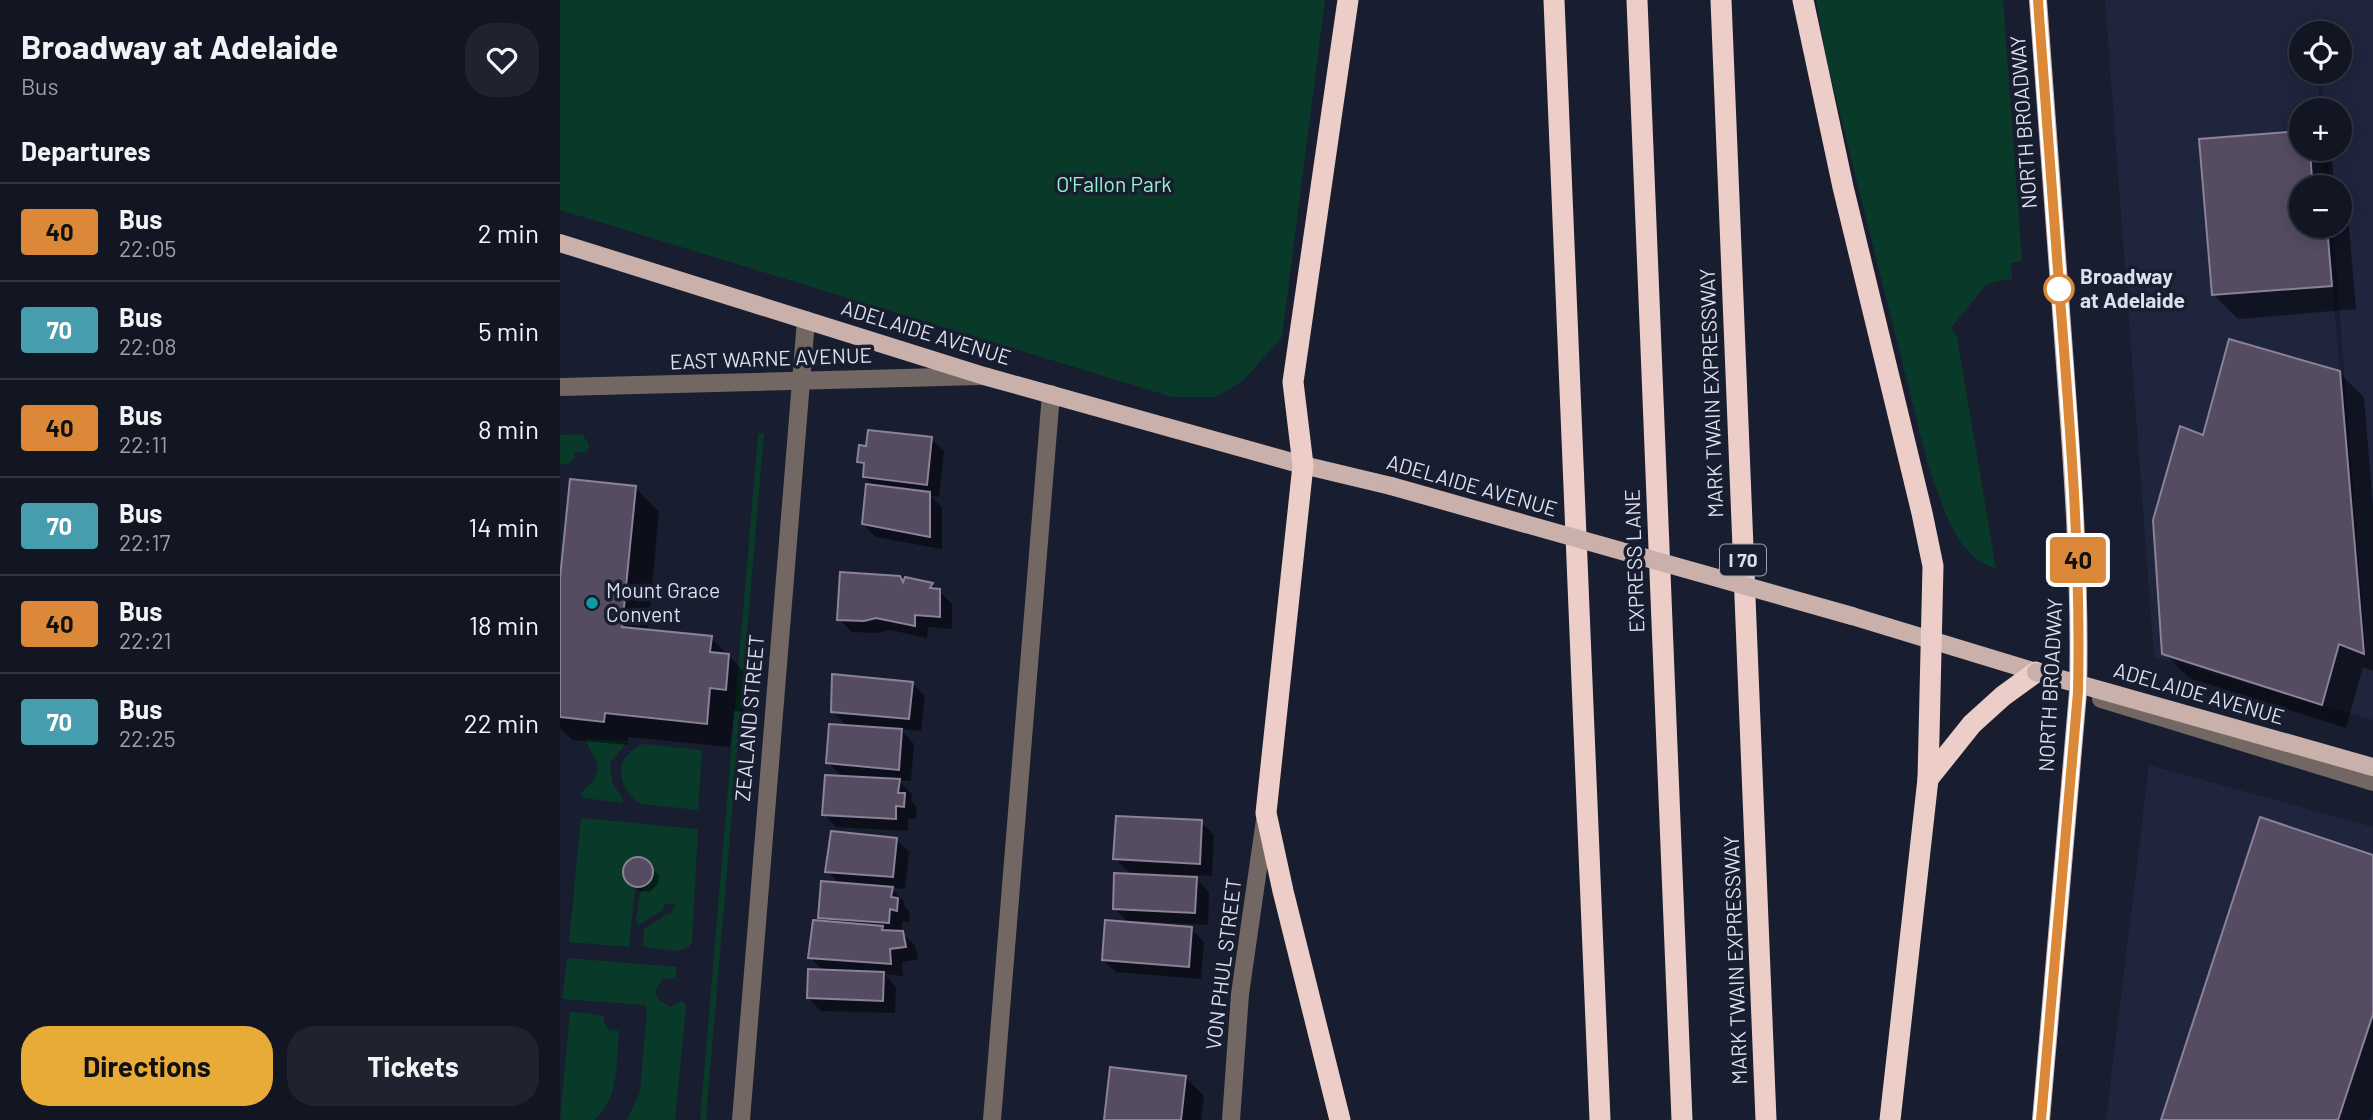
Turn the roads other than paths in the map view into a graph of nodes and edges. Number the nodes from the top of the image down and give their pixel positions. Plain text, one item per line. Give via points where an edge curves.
1 (1348, 0) edge
2 (1554, 0) edge
3 (1637, 0) edge
4 (1721, 0) edge
5 (1802, 0) edge
6 (2038, 0) edge
7 (560, 243) edge
8 (806, 320) junction
9 (984, 376) junction
10 (800, 381) junction
11 (560, 387) edge
12 (1051, 394) junction
13 (1303, 465) junction
14 (1931, 639) junction
15 (2036, 672) junction
16 (2078, 692) junction
17 (2373, 767) edge
18 (1928, 779) junction
19 (2373, 782) edge
20 (1266, 813) junction
21 (741, 1120) edge
22 (992, 1120) edge
23 (1231, 1120) edge
24 (1340, 1120) edge
25 (1600, 1120) edge
26 (1682, 1120) edge
27 (1766, 1120) edge
28 (1889, 1120) edge
29 (2041, 1120) edge

1 - 13 highway via 1293,382
2 - 25 highway
3 - 26 highway, EXPRESS LANE
4 - 27 highway, MARK TWAIN EXPRESSWAY / I 70
5 - 14 highway via 1933,566
6 - 16 main road, NORTH BROADWAY via 2078,567
7 - 8 main road, ADELAIDE AVENUE
8 - 9 main road, ADELAIDE AVENUE
8 - 10 street, ZEALAND STREET
9 - 10 street, EAST WARNE AVENUE
9 - 12 main road, ADELAIDE AVENUE
10 - 11 street, EAST WARNE AVENUE
10 - 21 street, ZEALAND STREET
12 - 13 main road, ADELAIDE AVENUE
12 - 22 street
13 - 14 main road, ADELAIDE AVENUE, bridge
13 - 20 highway
14 - 15 main road, ADELAIDE AVENUE
14 - 18 highway
15 - 17 main road, ADELAIDE AVENUE, bridge
15 - 18 highway via 1972,724
16 - 19 street, ADELAIDE AVENUE
16 - 29 main road, NORTH BROADWAY
18 - 28 highway
20 - 23 street, VON PHUL STREET via 1240,995
20 - 24 highway

